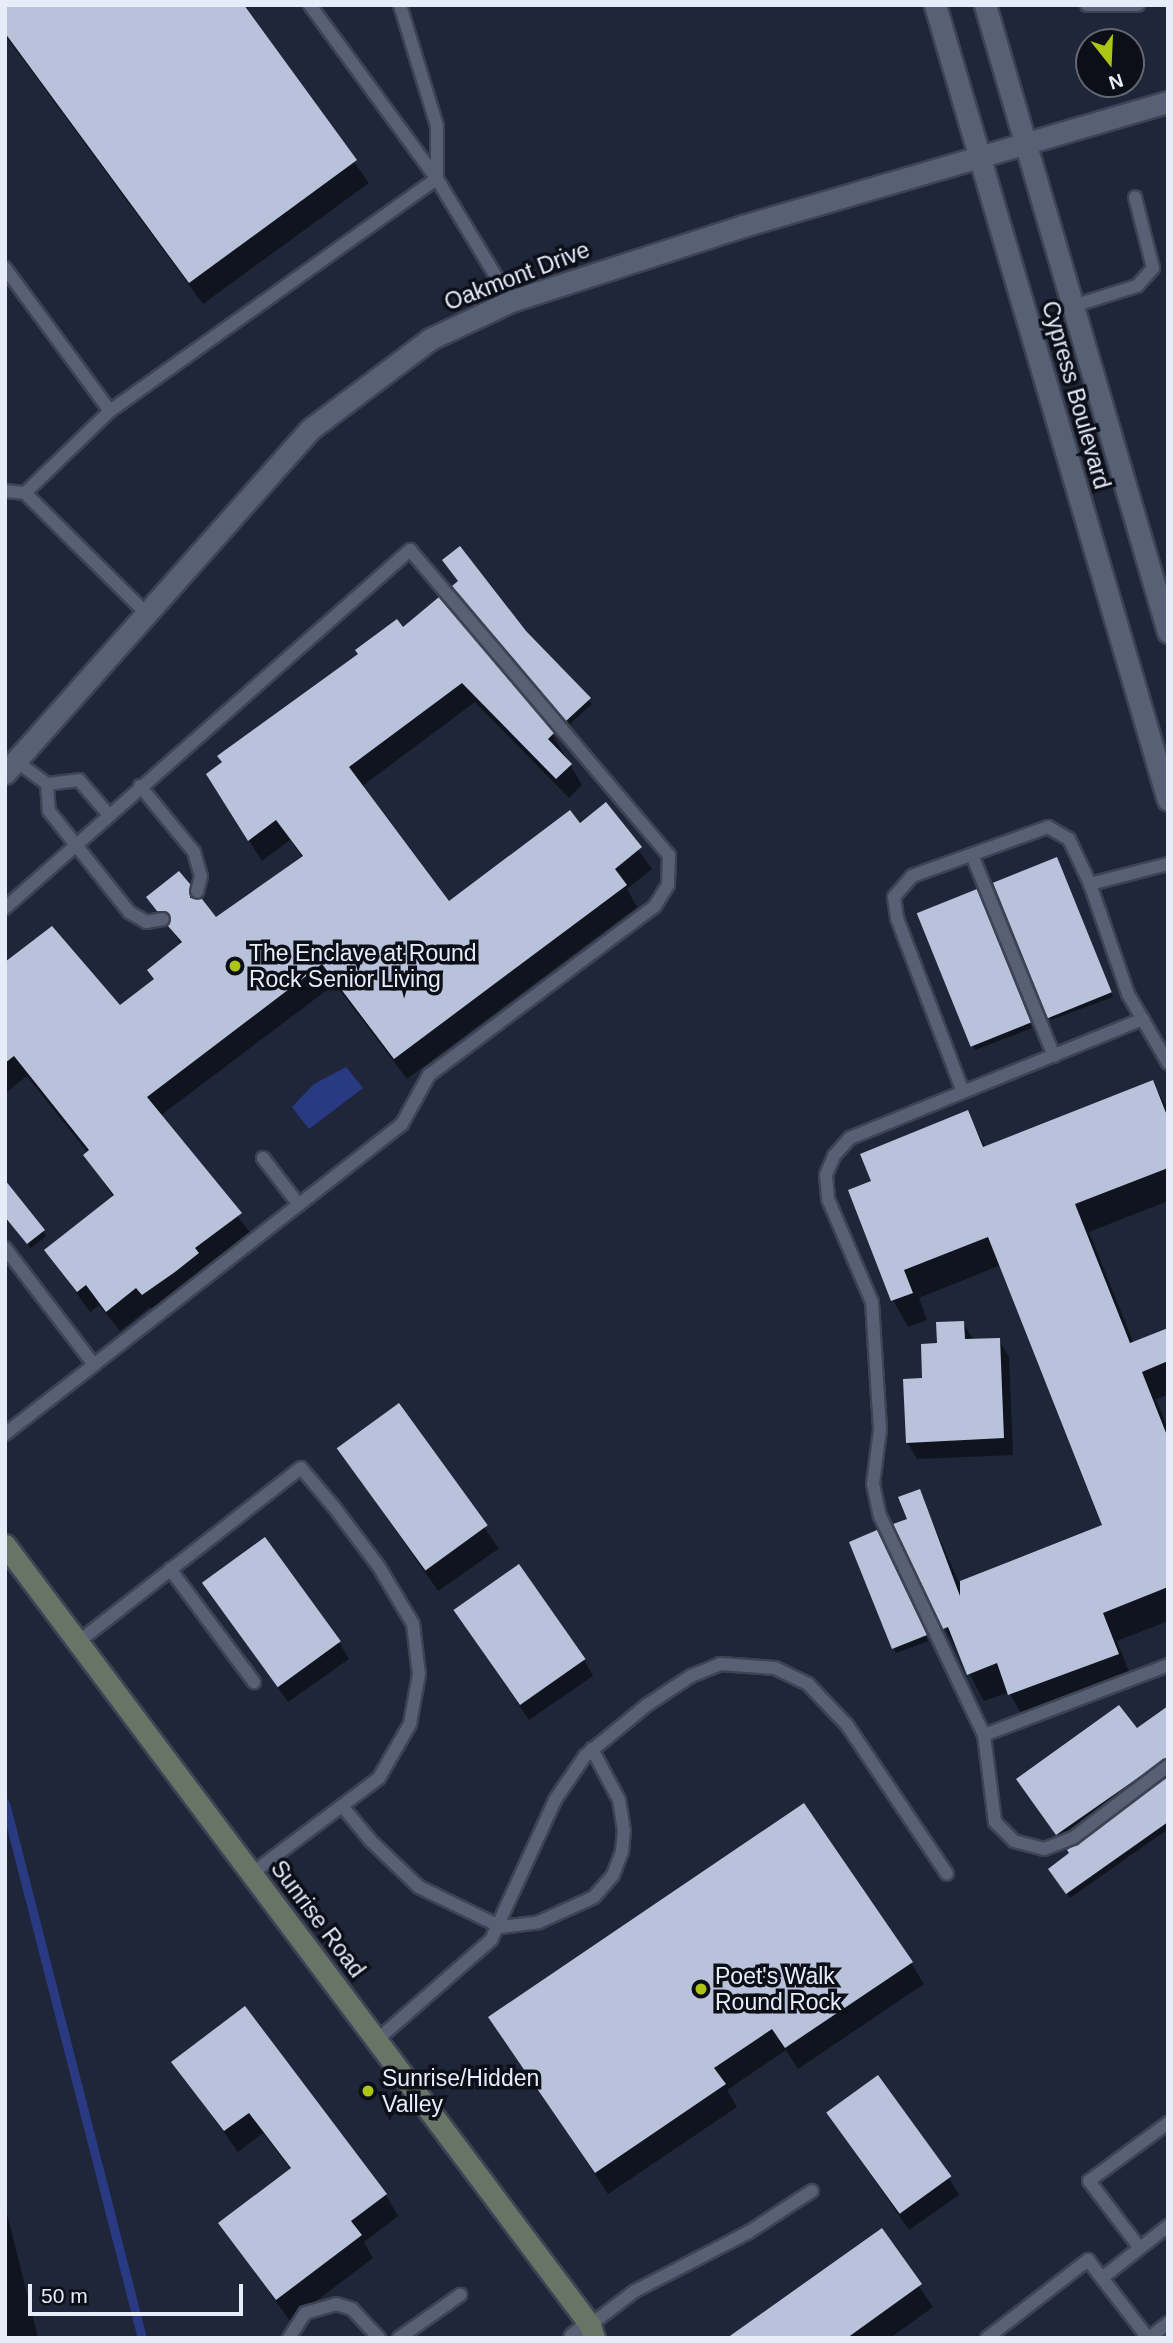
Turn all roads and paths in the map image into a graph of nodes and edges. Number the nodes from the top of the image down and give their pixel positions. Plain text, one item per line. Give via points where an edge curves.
1 (310, 5) edge
2 (400, 5) edge
3 (935, 5) edge
4 (985, 5) edge
5 (1087, 5) edge
6 (1138, 5) edge
7 (1168, 102) edge
8 (1026, 146) junction
9 (979, 159) junction
10 (437, 179) junction
11 (1135, 197) dead end
12 (5, 268) edge
13 (511, 301) junction
14 (1073, 306) junction
15 (110, 411) junction
16 (5, 491) edge
17 (25, 493) junction
18 (146, 613) junction
19 (1168, 632) edge
20 (11, 767) edge
21 (47, 784) junction
22 (140, 786) junction
23 (1168, 800) edge
24 (108, 814) junction
25 (74, 845) junction
26 (972, 855) junction
27 (1168, 864) edge
28 (1090, 884) junction
29 (197, 892) dead end
30 (5, 908) edge
31 (163, 919) dead end
32 (1143, 1019) junction
33 (1054, 1056) junction
34 (1168, 1063) edge
35 (963, 1092) junction
36 (262, 1158) dead end
37 (299, 1205) junction
38 (5, 1248) edge
39 (94, 1365) junction
40 (5, 1434) edge
41 (5, 1545) edge
42 (170, 1569) junction
43 (78, 1642) junction
44 (1168, 1665) edge
45 (254, 1682) dead end
46 (984, 1735) junction
47 (593, 1749) junction
48 (1168, 1766) edge
49 (342, 1805) junction
50 (251, 1874) junction
51 (947, 1874) dead end
52 (501, 1927) junction
53 (377, 2040) junction
54 (1168, 2123) edge
55 (812, 2191) dead end
56 (1168, 2225) edge
57 (1139, 2247) junction
58 (1102, 2278) junction
59 (460, 2295) dead end
60 (1168, 2323) edge
61 (586, 2333) edge
62 (289, 2338) edge
63 (379, 2338) edge
64 (399, 2338) edge
65 (613, 2338) edge
66 (987, 2338) edge
67 (1148, 2338) edge

1 - 10 lane
2 - 10 lane via 437,126
3 - 9 street, Cypress Boulevard
4 - 8 street, Cypress Boulevard
5 - 6 lane
7 - 8 street, Oakmont Drive
8 - 9 street, Oakmont Drive
8 - 14 street, Cypress Boulevard
9 - 13 street, Oakmont Drive via 743,226
9 - 23 street, Cypress Boulevard
10 - 13 lane
10 - 15 lane
11 - 14 lane via 1153,268 1137,286
12 - 15 lane
13 - 18 street, Oakmont Drive via 429,339 309,430
14 - 19 street, Cypress Boulevard
15 - 17 lane
16 - 17 lane
17 - 18 lane
18 - 20 street, Oakmont Drive
20 - 21 lane
21 - 24 lane via 79,780
21 - 25 lane via 49,811
22 - 24 lane
22 - 29 lane via 194,852 201,876
22 - 37 lane via 410,550 669,855 668,885 655,906 429,1075 402,1124
24 - 25 lane
25 - 30 lane
25 - 31 lane via 129,912 146,922
26 - 28 lane via 1048,827 1069,839
26 - 33 lane
26 - 35 lane via 912,876 894,897 897,918
27 - 28 lane
28 - 32 lane via 1128,994
32 - 33 lane
32 - 34 lane
33 - 35 lane
35 - 46 lane via 850,1138 834,1156 826,1175 828,1199 872,1302 880,1430 873,1484 880,1516
36 - 37 lane
37 - 39 lane
38 - 39 lane
39 - 40 lane
41 - 43 main road, Sunrise Road
42 - 43 lane
42 - 45 lane
42 - 49 lane via 301,1468 379,1567 413,1624 419,1674 410,1724 379,1778
43 - 50 main road, Sunrise Road
44 - 46 lane
46 - 48 lane via 995,1822 1014,1841 1044,1849 1073,1838
47 - 51 lane via 691,1676 720,1664 775,1668 808,1684 847,1725
47 - 52 lane via 555,1800
47 - 52 lane via 619,1800 624,1832 613,1875 574,1909 539,1922
49 - 50 lane
49 - 52 lane via 371,1841 419,1887
50 - 53 main road, Sunrise Road
52 - 53 lane
53 - 61 main road, Sunrise Road
54 - 57 lane via 1089,2181
55 - 61 lane via 749,2232 635,2291
56 - 57 lane
57 - 58 lane
58 - 66 lane via 1088,2260
58 - 67 lane
59 - 64 lane
60 - 67 lane
61 - 65 main road, Sunrise Road
62 - 63 lane via 305,2313 336,2304 352,2309

